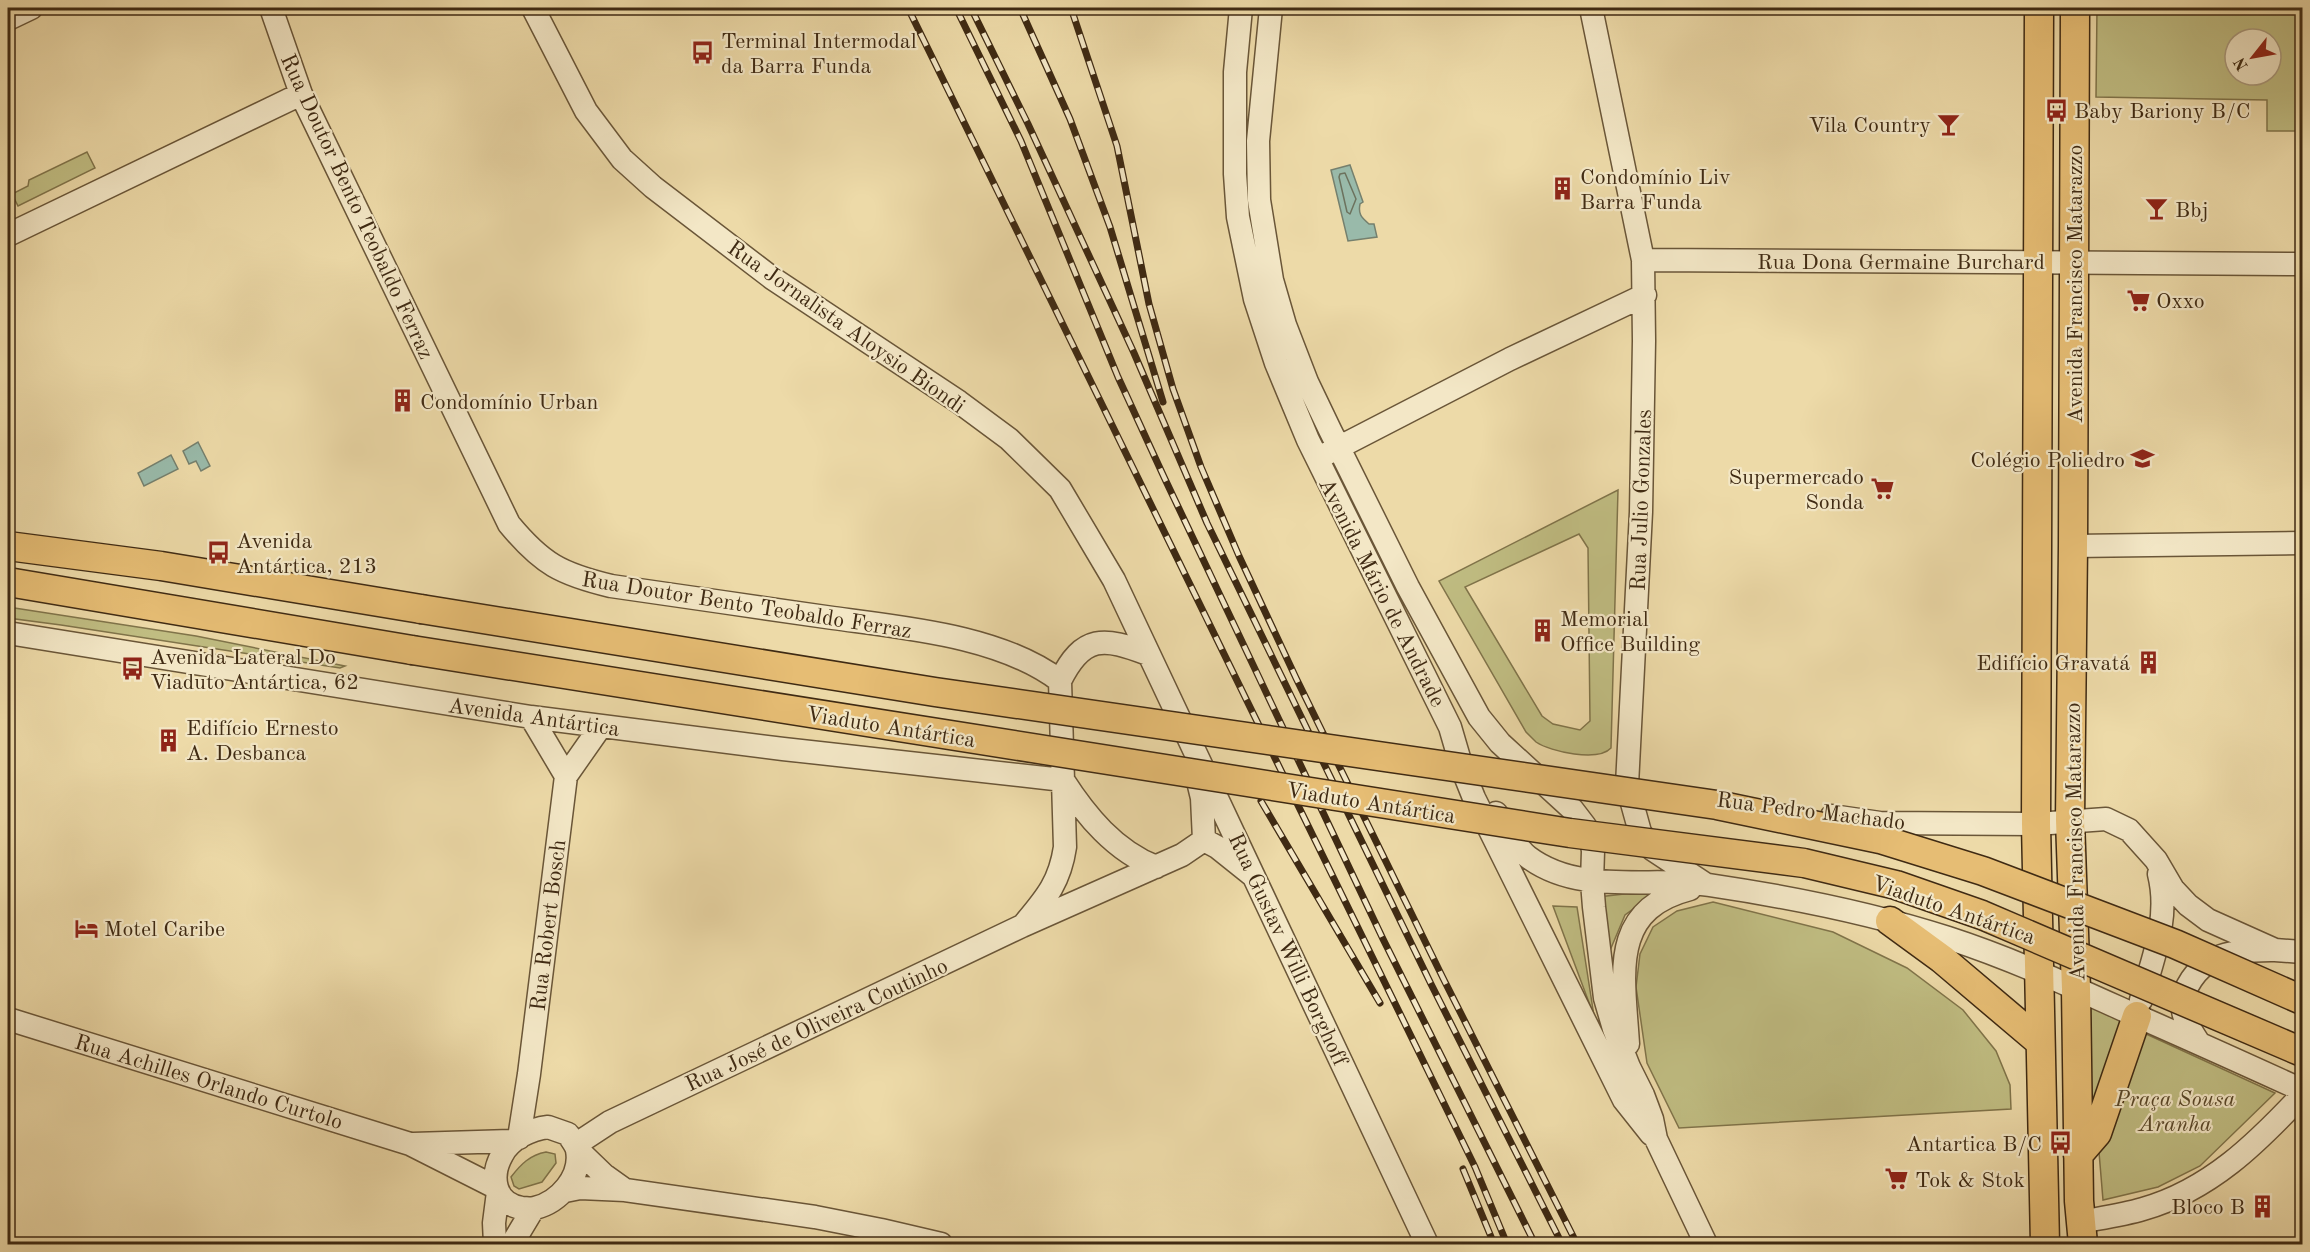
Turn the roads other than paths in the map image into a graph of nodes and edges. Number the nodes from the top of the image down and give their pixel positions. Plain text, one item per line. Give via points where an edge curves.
1 (31, 8) edge
2 (272, 8) edge
3 (534, 8) edge
4 (1241, 8) edge
5 (1271, 8) edge
6 (1591, 8) edge
7 (2039, 8) edge
8 (2075, 8) edge
9 (8, 19) edge
10 (302, 94) junction
11 (8, 235) edge
12 (1643, 260) junction
13 (2039, 262) junction
14 (2075, 262) junction
15 (2302, 264) edge
16 (1645, 295) junction
17 (1339, 447) junction
18 (1317, 459) junction
19 (2302, 543) edge
20 (8, 546) edge
21 (2073, 546) junction
22 (8, 582) edge
23 (8, 633) edge
24 (1148, 654) junction
25 (1060, 681) junction
26 (531, 717) junction
27 (601, 726) junction
28 (1450, 727) junction
29 (1193, 748) junction
30 (1523, 764) junction
31 (566, 776) junction
32 (1063, 780) junction
33 (1628, 785) junction
34 (2070, 820) junction
35 (2036, 824) junction
36 (1204, 840) junction
37 (2156, 860) junction
38 (1156, 867) junction
39 (1256, 878) junction
40 (1592, 882) junction
41 (1706, 885) junction
42 (1890, 921) junction
43 (1022, 926) junction
44 (2276, 950) junction
45 (2302, 952) edge
46 (2038, 973) junction
47 (2076, 989) junction
48 (2302, 1000) edge
49 (2137, 1016) junction
50 (8, 1019) edge
51 (2040, 1042) junction
52 (2199, 1043) junction
53 (2302, 1052) edge
54 (1629, 1067) junction
55 (2302, 1090) edge
56 (2302, 1095) edge
57 (523, 1136) junction
58 (1656, 1139) junction
59 (573, 1143) junction
60 (410, 1144) junction
61 (2078, 1155) junction
62 (496, 1189) junction
63 (625, 1190) junction
64 (565, 1191) junction
65 (533, 1209) junction
66 (2081, 1233) edge
67 (932, 1243) edge
68 (495, 1245) edge
69 (512, 1245) edge
70 (1427, 1245) edge
71 (1706, 1245) edge
72 (2045, 1245) edge

1 - 9 street
2 - 10 street, Rua Doutor Bento Teobaldo Ferraz
3 - 24 street, Rua Jornalista Aloysio Biondi via 586,111 622,159 772,278 976,414 1009,439 1060,489 1114,580
4 - 18 street, Avenida Mário de Andrade via 1234,72 1238,218 1256,299 1276,363
5 - 17 street, Avenida Mário de Andrade via 1258,141 1259,200 1272,280 1285,325
6 - 12 street, Rua Julio Gonzales
7 - 13 main road, Avenida Francisco Matarazzo
8 - 14 main road, Avenida Francisco Matarazzo
10 - 11 street
10 - 25 street, Rua Doutor Bento Teobaldo Ferraz via 509,524 529,548 551,565 578,578 611,586 988,644 1041,667
12 - 13 street, Rua Dona Germaine Burchard
12 - 16 street, Rua Julio Gonzales
13 - 14 street, Rua Dona Germaine Burchard
13 - 35 main road, Avenida Francisco Matarazzo
14 - 15 street, Rua Dona Germaine Burchard
14 - 21 main road, Avenida Francisco Matarazzo
16 - 17 street
16 - 33 street, Rua Julio Gonzales via 1641,512
17 - 18 street
17 - 30 street, Avenida Mário de Andrade via 1408,587 1479,717
18 - 28 street, Avenida Mário de Andrade
19 - 21 street
20 - 48 main road, Viaduto Antártica, bridge via 161,566 935,692 1717,805 1820,825 1983,870 2175,944
21 - 34 main road, Avenida Francisco Matarazzo
22 - 53 main road, Viaduto Antártica, bridge via 412,650 1570,833 1804,863 1896,885 1982,915
23 - 26 street, Avenida Antártica
24 - 25 street via 1119,643 1099,642 1069,662
24 - 29 street, Rua Gustav Willi Borghoff
25 - 32 street
26 - 27 street, Avenida Antártica
26 - 31 street
27 - 31 street, Rua Robert Bosch
27 - 32 street, Avenida Antártica
28 - 40 street via 1490,803 1528,857 1545,867
28 - 58 street, Avenida Mário de Andrade via 1474,798 1619,1089
29 - 36 street via 1202,798
29 - 39 street, Rua Gustav Willi Borghoff
30 - 33 street, Rua Pedro Machado
30 - 40 street, Avenida Mário de Andrade via 1572,809 1584,826 1593,851
31 - 57 street, Rua Robert Bosch
32 - 38 street via 1098,826 1135,858
32 - 43 street, Rua José de Oliveira Coutinho via 1062,866 1055,885
33 - 35 street, Rua Pedro Machado via 1880,823
33 - 41 street, Rua Julio Gonzales via 1640,832 1652,849
34 - 35 street, Rua Pedro Machado
34 - 37 street, Rua Pedro Machado via 2106,819 2129,830
34 - 47 main road, Avenida Francisco Matarazzo
35 - 46 main road, Avenida Francisco Matarazzo
36 - 38 street
36 - 39 street
37 - 44 street, Rua Pedro Machado via 2173,889 2208,920
37 - 49 street via 2164,906 2162,927
38 - 43 street, Rua José de Oliveira Coutinho
39 - 70 street, Rua Gustav Willi Borghoff
40 - 41 street
40 - 54 street, Avenida Mário de Andrade via 1605,998
41 - 42 street
41 - 54 street via 1673,893 1646,910 1634,925 1627,942 1625,994
42 - 46 street via 1983,950
42 - 51 main road via 1942,959
43 - 59 street, Rua José de Oliveira Coutinho
44 - 45 street, Rua Pedro Machado
44 - 52 street via 2251,950 2216,958 2190,980 2183,1010
46 - 47 street
46 - 51 main road, Avenida Francisco Matarazzo
47 - 49 street
47 - 61 main road, Avenida Francisco Matarazzo
49 - 52 street
49 - 61 main road via 2097,1133
50 - 60 street, Rua Achilles Orlando Curtolo
51 - 72 main road, Avenida Francisco Matarazzo
52 - 55 street
54 - 58 street, Avenida Mário de Andrade via 1652,1119
56 - 66 street via 2239,1158 2194,1188
57 - 59 street via 548,1127
57 - 60 street, Rua Achilles Orlando Curtolo
57 - 62 street via 504,1151 497,1164
58 - 71 street, Avenida Mário de Andrade
59 - 63 street
59 - 64 street via 573,1176
60 - 62 street, Rua Achilles Orlando Curtolo
61 - 66 main road, Avenida Francisco Matarazzo
62 - 65 street via 506,1202
62 - 68 street
63 - 64 street
63 - 67 street via 815,1217
64 - 65 street
65 - 69 street

